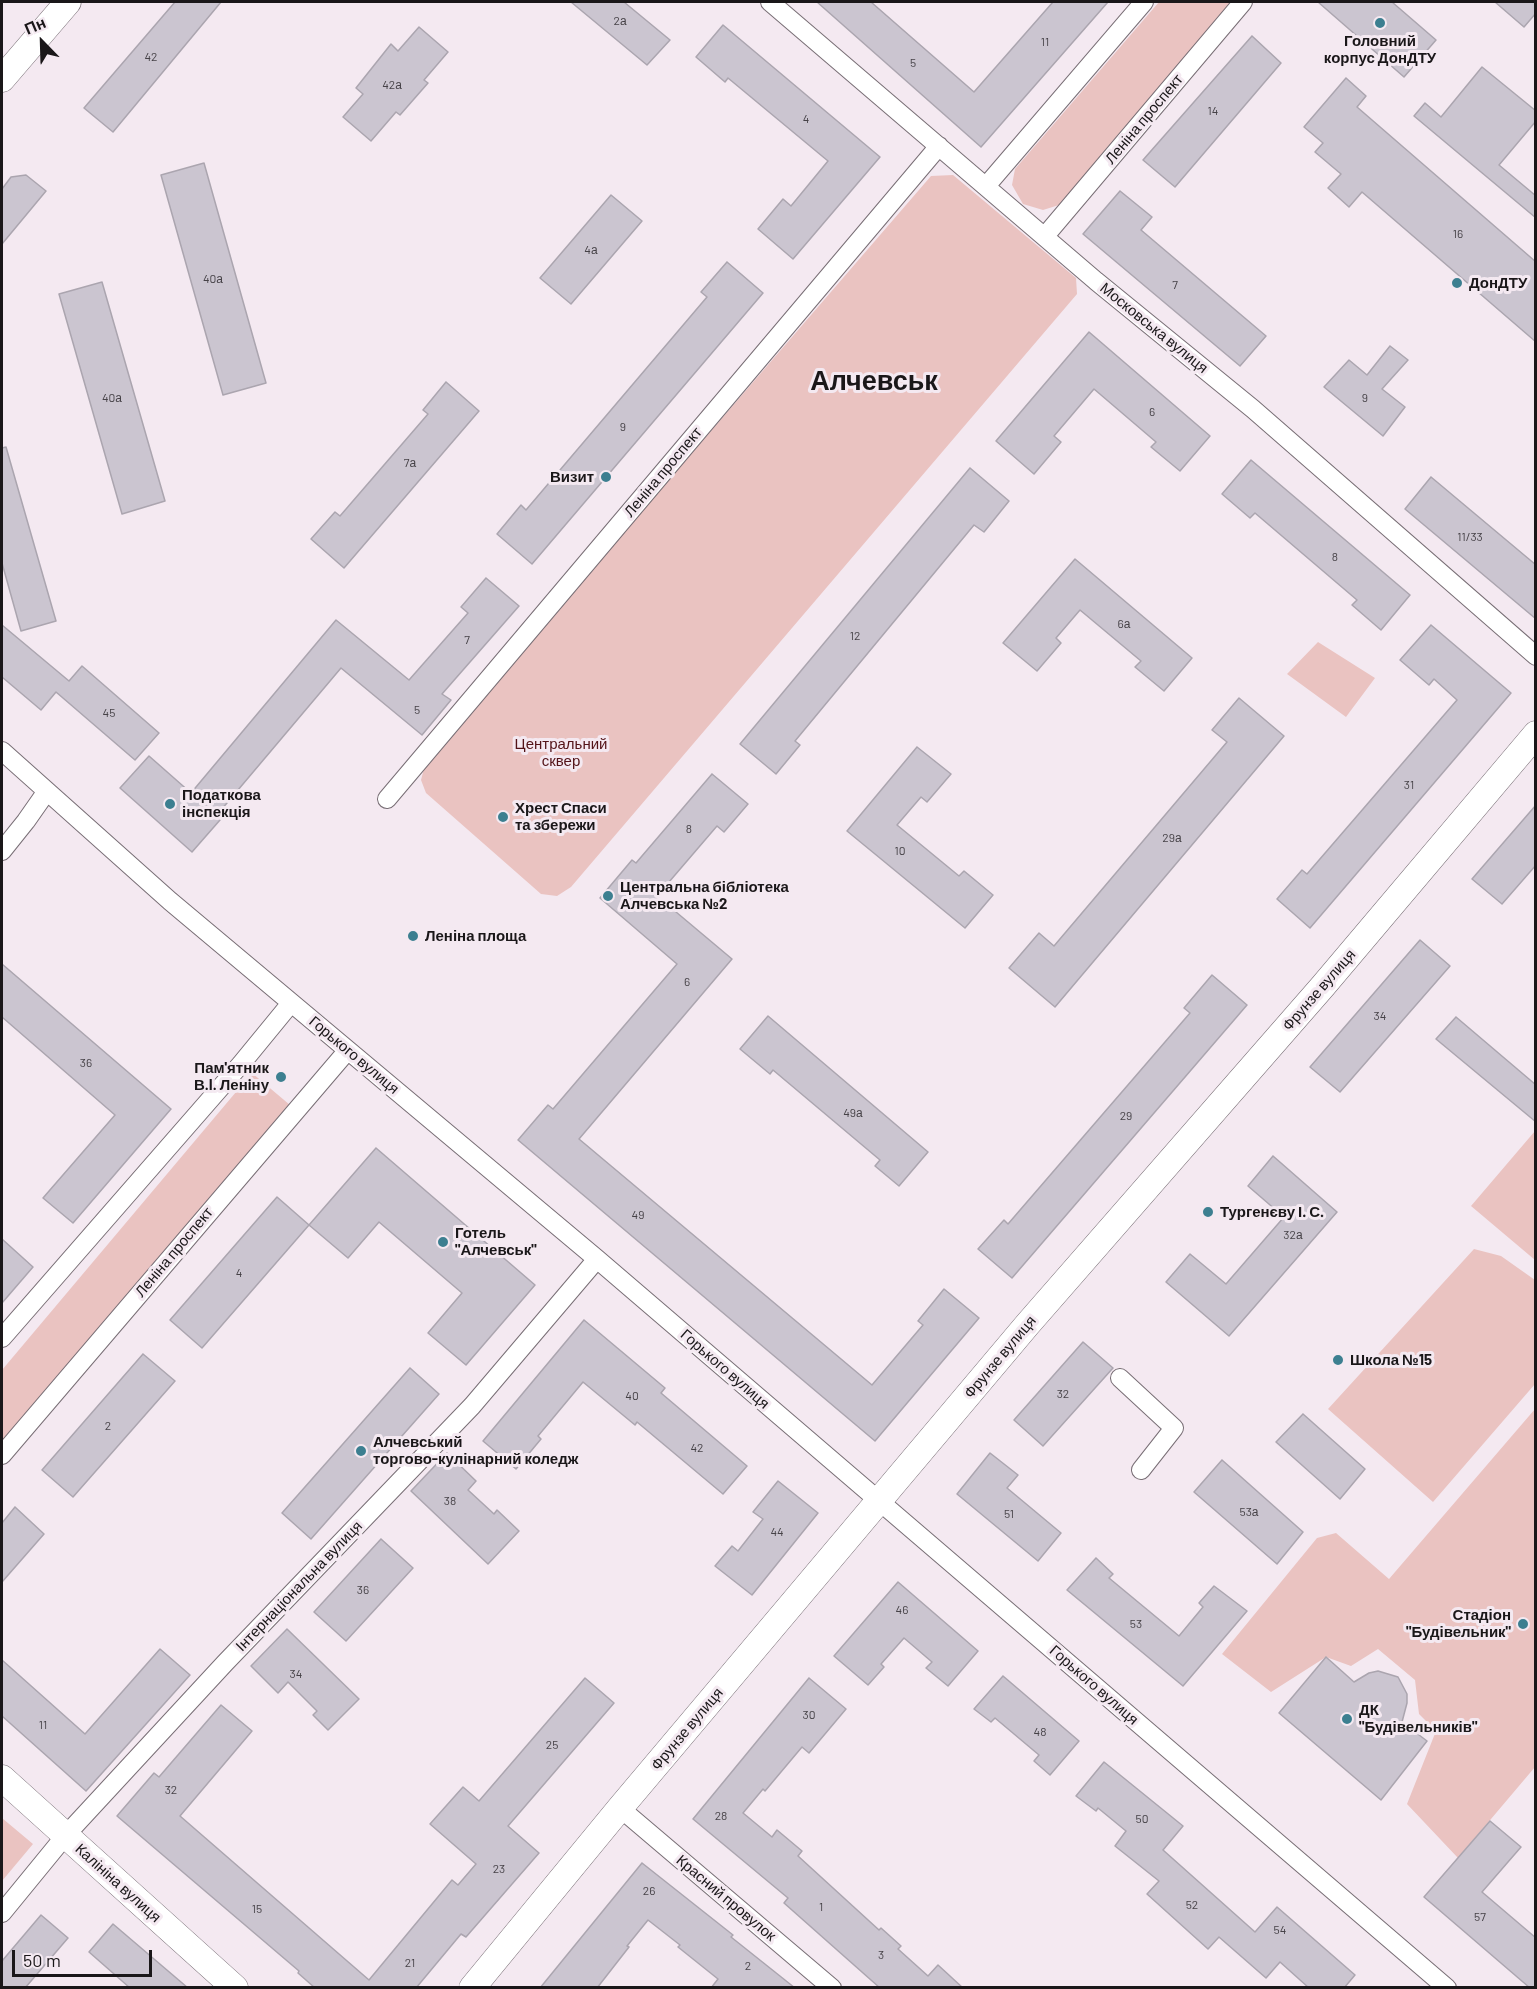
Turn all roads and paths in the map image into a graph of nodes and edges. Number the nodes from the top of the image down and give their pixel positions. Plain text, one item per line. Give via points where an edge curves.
1 (68, 2) edge
2 (770, 2) edge
3 (1144, 2) edge
4 (1243, 2) edge
5 (2, 79) edge
6 (939, 146) junction
7 (987, 185) junction
8 (1045, 236) junction
9 (1536, 656) edge
10 (1536, 734) edge
11 (2, 751) edge
12 (47, 791) junction
13 (387, 799) dead end
14 (2, 851) edge
15 (291, 1003) junction
16 (348, 1050) junction
17 (597, 1259) junction
18 (2, 1338) edge
19 (1120, 1378) dead end
20 (2, 1455) edge
21 (1141, 1470) dead end
22 (879, 1502) junction
23 (2, 1778) edge
24 (620, 1808) junction
25 (65, 1836) junction
26 (2, 1913) edge
27 (235, 1988) edge
28 (472, 1988) edge
29 (832, 1988) edge
30 (1447, 1988) edge

1 - 5 street
2 - 6 street, Московська вулиця
3 - 7 street
4 - 8 street, Леніна проспект
6 - 7 street, Московська вулиця
6 - 13 street, Леніна проспект
7 - 8 street, Московська вулиця
8 - 9 street, Московська вулиця via 1253,409
10 - 22 street, Фрунзе вулиця
11 - 12 street, Горького вулиця
12 - 14 street
12 - 15 street, Горького вулиця
15 - 16 street, Горького вулиця
15 - 18 street
16 - 17 street, Горького вулиця
16 - 20 street, Леніна проспект
17 - 22 street, Горького вулиця
17 - 25 street, Інтернаціональна вулиця via 472,1406
19 - 21 street via 1174,1428
22 - 24 street, Фрунзе вулиця
22 - 30 street, Горького вулиця
23 - 25 street, Калініна вулиця
24 - 28 street, Фрунзе вулиця
24 - 29 street, Красний провулок
25 - 26 street, Інтернаціональна вулиця
25 - 27 street, Калініна вулиця

